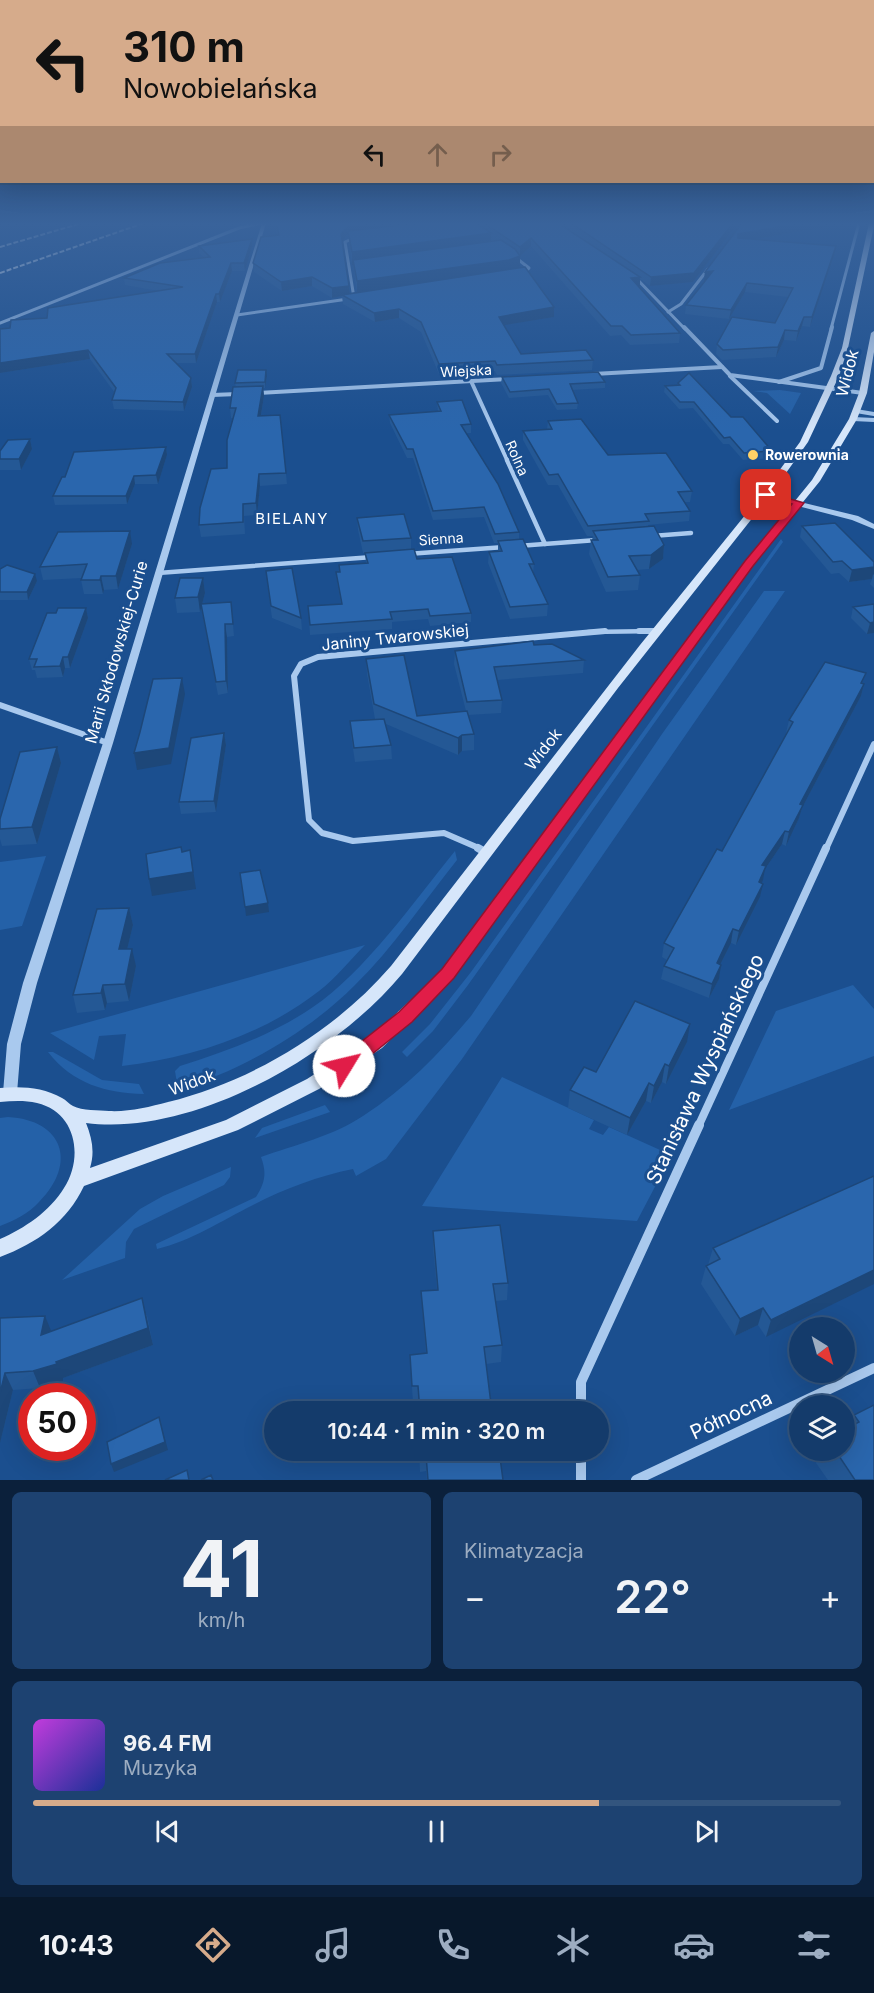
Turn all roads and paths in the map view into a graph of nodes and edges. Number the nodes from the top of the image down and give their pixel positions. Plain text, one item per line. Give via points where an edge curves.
1 (78, 292) edge
2 (244, 292) edge
3 (353, 292) edge
4 (650, 292) edge
5 (690, 292) edge
6 (842, 292) edge
7 (857, 292) edge
8 (365, 296) edge
9 (354, 298) junction
10 (668, 312) junction
11 (237, 315) junction
12 (0, 323) edge
13 (874, 333) edge
14 (722, 367) junction
15 (587, 374) edge
16 (730, 375) junction
17 (517, 378) edge
18 (471, 381) junction
19 (778, 383) junction
20 (829, 389) junction
21 (863, 393) junction
22 (212, 395) junction
23 (874, 414) edge
24 (854, 415) junction
25 (777, 420) dead end
26 (874, 420) edge
27 (766, 495) junction
28 (799, 503) junction
29 (874, 527) edge
30 (691, 534) dead end
31 (646, 537) edge
32 (601, 540) edge
33 (545, 544) junction
34 (394, 555) edge
35 (382, 556) edge
36 (158, 573) junction
37 (658, 631) junction
38 (0, 705) edge
39 (108, 743) junction
40 (874, 744) edge
41 (485, 852) junction
42 (5, 1094) edge
43 (71, 1114) junction
44 (78, 1180) junction
45 (0, 1248) edge
46 (874, 1368) edge
47 (581, 1401) edge
48 (581, 1461) edge
49 (581, 1480) edge
50 (636, 1480) edge

1 - 12 street
2 - 11 street, Marii Skłodowskiej-Curie
3 - 9 street
4 - 10 street
5 - 10 street
6 - 19 street, Widok via 821,368
7 - 20 main road, Widok via 845,348
8 - 9 street
9 - 11 street
10 - 14 street
11 - 22 street, Marii Skłodowskiej-Curie
13 - 21 main road, Widok
14 - 15 street
14 - 16 street
16 - 19 street
16 - 25 street
17 - 18 street, Wiejska
18 - 22 street, Wiejska
18 - 33 street, Rolna
19 - 20 street
20 - 21 street
20 - 27 main road, Widok via 804,442
21 - 24 main road, Widok
22 - 36 street, Marii Skłodowskiej-Curie
23 - 24 street
24 - 26 street
24 - 28 main road, Widok via 821,474
27 - 28 street
27 - 37 main road, Widok
28 - 29 street
28 - 44 main road, Widok via 749,563 448,974 406,1017 344,1066 272,1106 232,1125
30 - 31 street
32 - 33 street, Sienna
33 - 34 street, Sienna
35 - 36 street
36 - 39 street, Marii Skłodowskiej-Curie
37 - 41 main road, Widok
37 - 41 street, Janiny Twarowskiej via 611,630 318,657 302,664 294,676 309,820 322,834 353,841 444,833
38 - 39 street
39 - 42 street, Marii Skłodowskiej-Curie via 30,982
40 - 47 street, Stanisława Wyspiańskiego via 581,1382
41 - 43 main road, Widok via 397,971 367,1002 292,1057 186,1106 118,1119
42 - 43 main road via 34,1094 55,1101
43 - 44 main road via 82,1133 85,1155
44 - 45 main road via 65,1203 45,1223
46 - 50 street, Północna
48 - 49 street

